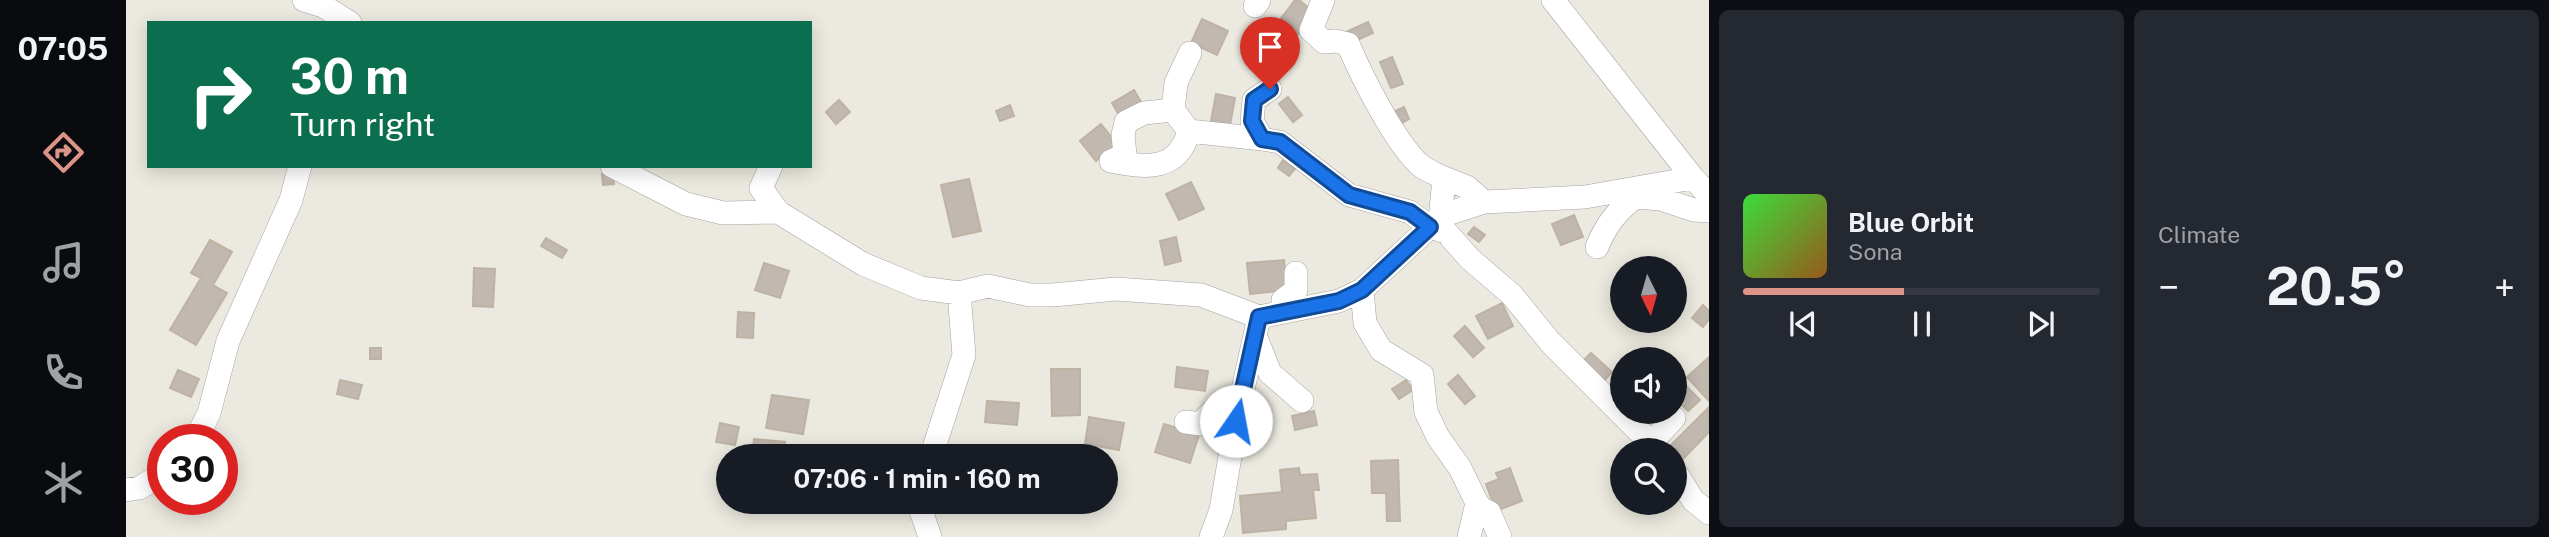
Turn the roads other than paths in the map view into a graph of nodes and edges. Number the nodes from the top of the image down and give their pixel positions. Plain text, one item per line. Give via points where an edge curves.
1 (304, 0) edge
2 (1322, 0) edge
3 (1553, 0) edge
4 (346, 21) edge
5 (1190, 53) dead end
6 (1270, 89) dead end
7 (1173, 110) junction
8 (1189, 131) junction
9 (1262, 139) junction
10 (299, 168) edge
11 (616, 168) edge
12 (770, 168) edge
13 (1444, 178) junction
14 (1693, 178) junction
15 (1630, 194) junction
16 (1709, 195) edge
17 (1484, 202) junction
18 (1709, 211) edge
19 (778, 212) junction
20 (1442, 223) junction
21 (1597, 247) dead end
22 (1296, 273) dead end
23 (1362, 290) junction
24 (959, 293) junction
25 (1283, 312) junction
26 (1257, 326) junction
27 (1242, 394) junction
28 (1302, 401) dead end
29 (1186, 422) dead end
30 (204, 424) edge
31 (1645, 438) edge
32 (935, 444) edge
33 (147, 483) edge
34 (126, 490) edge
35 (1687, 490) edge
36 (1477, 503) junction
37 (1709, 513) edge
38 (922, 514) edge
39 (930, 537) edge
40 (1211, 537) edge
41 (1469, 537) edge
42 (1500, 537) edge

1 - 4 street
2 - 13 street via 1311,30 1324,42 1348,44 1399,138 1420,165
3 - 14 street
5 - 7 street via 1177,83
6 - 9 street via 1254,100 1252,121
7 - 8 street
7 - 8 street via 1144,113 1126,122 1125,155 1111,161 1154,167 1185,145
8 - 9 street
9 - 20 street via 1280,142 1349,195
10 - 30 street via 286,212 228,341
11 - 19 street via 686,204 723,213
12 - 19 street via 761,188
13 - 17 street via 1467,187
13 - 20 street
14 - 15 street
14 - 16 street
15 - 17 street
15 - 18 street
15 - 21 street
17 - 20 street
19 - 24 street via 863,264 921,288
20 - 23 street
20 - 31 street via 1470,259 1512,295 1550,342
22 - 25 street via 1296,290 1283,300
23 - 25 street via 1339,301
23 - 36 street via 1364,323 1381,350 1422,375 1426,412
24 - 26 street via 988,286 1030,295 1116,289 1201,295
24 - 32 street via 964,355
25 - 26 street
26 - 27 street
26 - 28 street via 1270,373
27 - 29 street via 1210,412 1201,424
27 - 40 street via 1221,510
33 - 34 street
35 - 37 street
36 - 41 street
36 - 42 street via 1489,512
38 - 39 street

